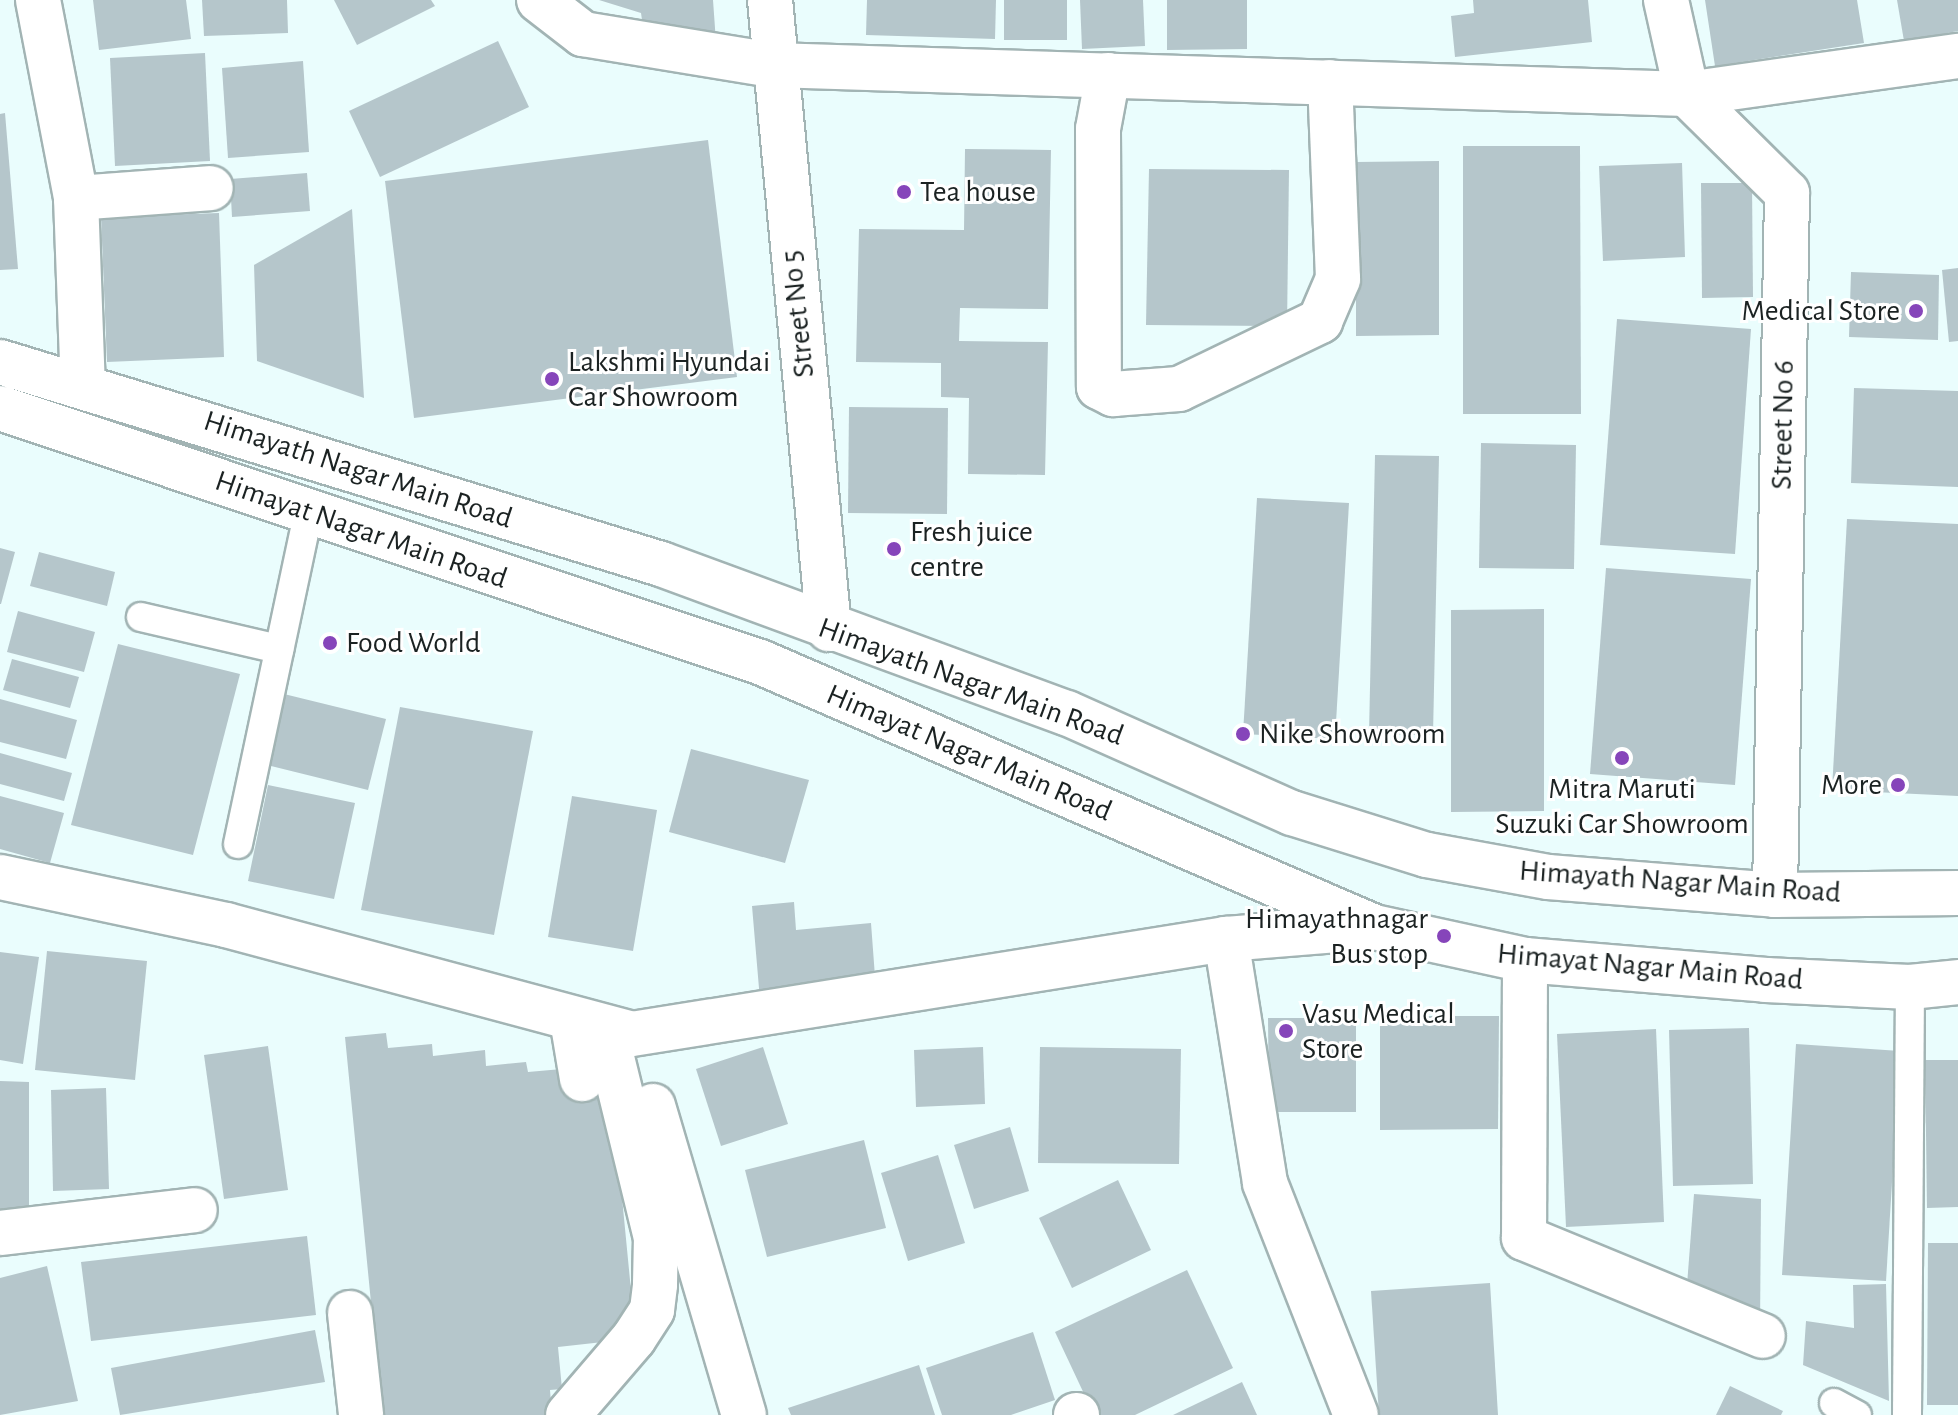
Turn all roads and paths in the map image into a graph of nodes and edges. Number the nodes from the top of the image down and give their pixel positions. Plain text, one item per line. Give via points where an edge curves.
1 (38, 0) edge
2 (539, 0) edge
3 (770, 0) edge
4 (1666, 0) edge
5 (1958, 56) edge
6 (773, 65) junction
7 (1108, 75) junction
8 (1330, 82) junction
9 (1687, 94) junction
10 (211, 188) dead end
11 (76, 198) junction
12 (0, 362) edge
13 (83, 386) junction
14 (0, 408) edge
15 (308, 514) junction
16 (141, 617) dead end
17 (829, 629) junction
18 (279, 649) junction
19 (238, 844) dead end
20 (0, 877) edge
21 (1958, 893) edge
22 (1775, 895) junction
23 (1374, 927) junction
24 (1226, 939) junction
25 (1525, 960) junction
26 (1958, 982) edge
27 (1910, 987) junction
28 (603, 1027) junction
29 (582, 1079) dead end
30 (195, 1210) dead end
31 (0, 1233) edge
32 (350, 1313) dead end
33 (1763, 1336) dead end
34 (361, 1415) edge
35 (568, 1415) edge
36 (744, 1415) edge
37 (1356, 1415) edge
38 (1907, 1415) edge

1 - 11 street
2 - 6 street via 583,34
3 - 6 street, Street No 5
4 - 9 street
5 - 9 street
6 - 7 street
6 - 17 street, Street No 5
7 - 8 street
7 - 8 street via 1098,129 1099,387 1113,394 1179,389 1320,321 1338,279
8 - 9 street
9 - 22 street, Street No 6 via 1787,193
10 - 11 street
11 - 13 street
12 - 13 street, Himayath Nagar Main Road
13 - 17 street, Himayath Nagar Main Road via 661,564
14 - 15 street, Himayat Nagar Main Road
15 - 18 lane
15 - 23 street, Himayat Nagar Main Road via 760,662
16 - 18 lane
17 - 22 street, Himayath Nagar Main Road via 1067,713 1292,813 1427,855 1548,877
18 - 19 lane
20 - 28 street via 226,925
21 - 22 street, Himayath Nagar Main Road
23 - 24 street
23 - 25 street, Himayat Nagar Main Road
24 - 28 street
24 - 37 street via 1265,1183
25 - 27 street, Himayat Nagar Main Road
25 - 33 street via 1524,1238
26 - 27 street, Himayat Nagar Main Road
27 - 38 lane
28 - 29 street
28 - 35 street via 656,1238 655,1284 652,1310 634,1338
28 - 36 street
30 - 31 street
32 - 34 street

